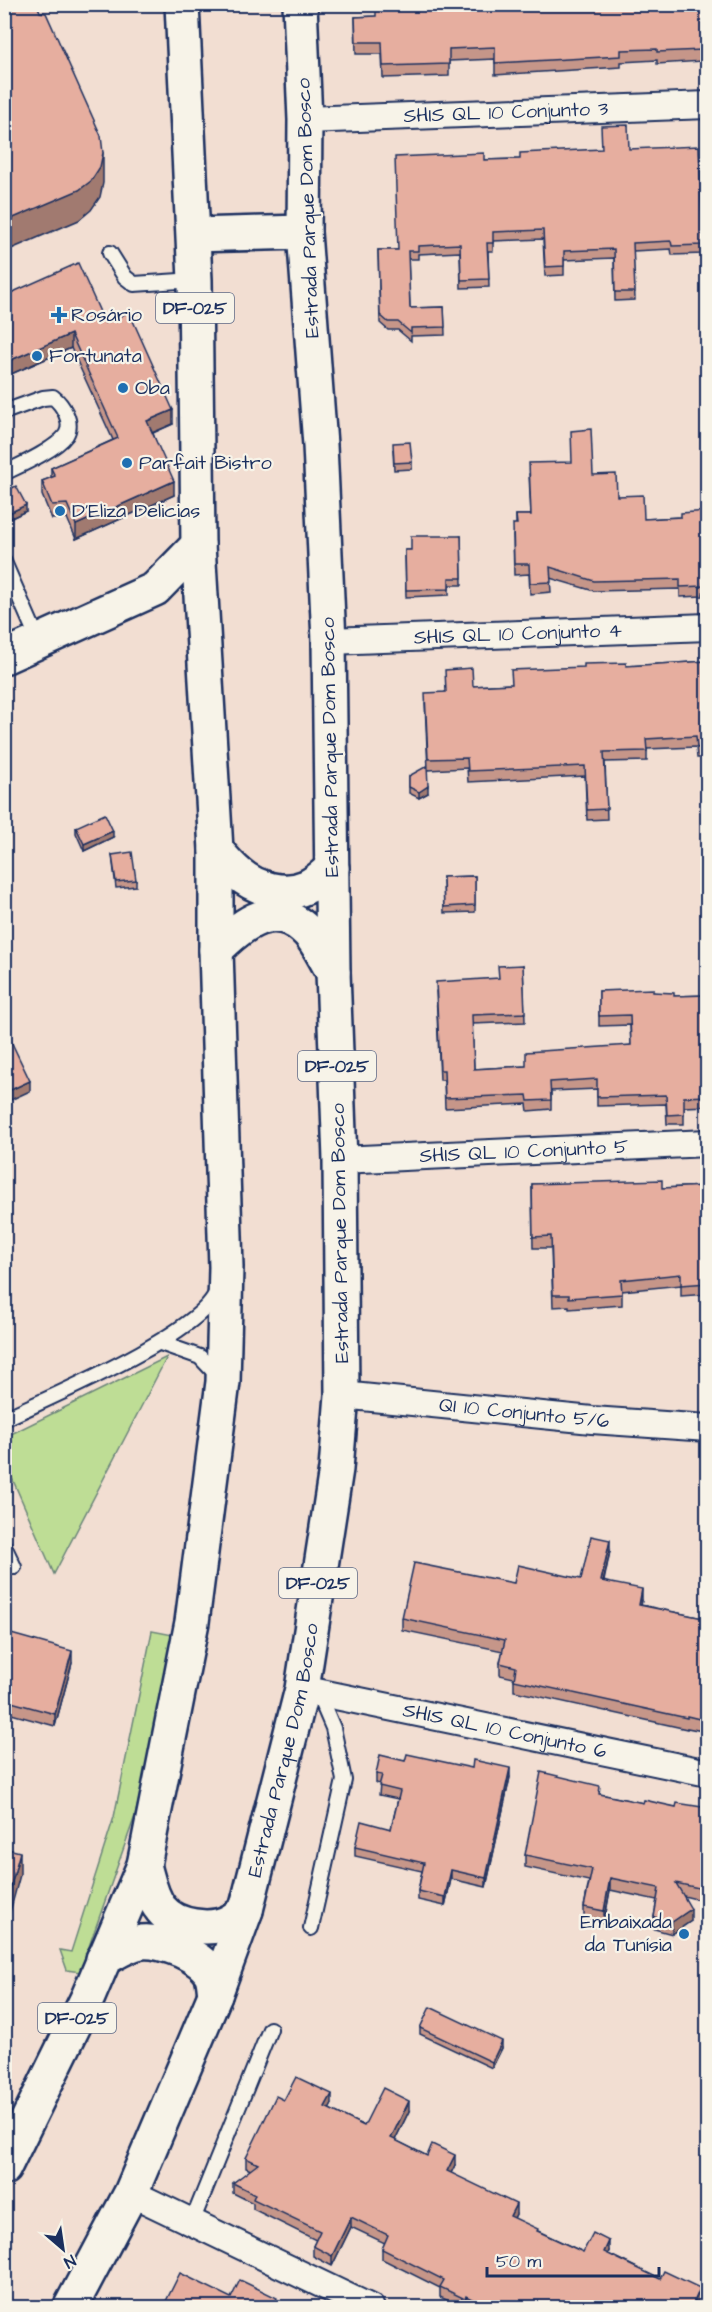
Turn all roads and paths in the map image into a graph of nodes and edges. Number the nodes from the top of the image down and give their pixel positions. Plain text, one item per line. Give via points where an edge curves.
1 (182, 4) edge
2 (300, 4) edge
3 (708, 105) edge
4 (305, 120) junction
5 (304, 232) junction
6 (194, 235) junction
7 (110, 253) dead end
8 (195, 280) junction
9 (4, 412) edge
10 (4, 473) edge
11 (198, 545) junction
12 (4, 562) edge
13 (154, 589) junction
14 (202, 613) junction
15 (708, 627) edge
16 (329, 640) junction
17 (39, 642) junction
18 (4, 657) edge
19 (216, 850) junction
20 (332, 868) junction
21 (216, 950) junction
22 (333, 972) junction
23 (708, 1143) edge
24 (340, 1160) junction
25 (226, 1267) junction
26 (160, 1343) junction
27 (223, 1382) junction
28 (342, 1395) junction
29 (4, 1419) edge
30 (708, 1428) edge
31 (4, 1546) edge
32 (14, 1567) dead end
33 (310, 1691) junction
34 (708, 1773) edge
35 (144, 1865) junction
36 (246, 1910) junction
37 (311, 1928) dead end
38 (103, 1959) junction
39 (215, 1995) junction
40 (270, 2029) dead end
41 (4, 2168) edge
42 (130, 2193) junction
43 (192, 2222) junction
44 (70, 2307) edge
45 (371, 2307) edge

1 - 6 main road, DF-025
2 - 4 main road, Estrada Parque Dom Bosco / DF-025
3 - 4 street, SHIS QL 10 Conjunto 3
4 - 5 main road, Estrada Parque Dom Bosco / DF-025
5 - 6 main road
5 - 16 main road, Estrada Parque Dom Bosco / DF-025
6 - 8 main road, DF-025
7 - 8 lane via 134,284
8 - 11 main road, DF-025
9 - 10 lane via 53,397 60,402 68,426 66,434 51,448
11 - 13 main road
11 - 14 main road, DF-025
12 - 17 lane
13 - 14 main road via 174,590
13 - 17 main road
14 - 19 main road, DF-025
15 - 16 street, SHIS QL 10 Conjunto 4
16 - 20 main road, Estrada Parque Dom Bosco / DF-025
17 - 18 main road
19 - 20 main road via 239,874 270,889 304,888
19 - 21 main road, DF-025
20 - 22 main road, Estrada Parque Dom Bosco / DF-025
21 - 22 main road via 237,930 258,918 277,915 294,921 309,934
21 - 25 main road, DF-025
22 - 24 main road, Estrada Parque Dom Bosco / DF-025
23 - 24 street, SHIS QL 10 Conjunto 5
24 - 28 main road, Estrada Parque Dom Bosco / DF-025
25 - 26 lane via 214,1298 203,1312
25 - 27 main road, DF-025
26 - 27 lane via 200,1357
26 - 29 lane
27 - 35 main road, DF-025 via 192,1622
28 - 30 street, QI 10 Conjunto 5/6
28 - 33 main road, Estrada Parque Dom Bosco / DF-025
31 - 32 lane
33 - 34 street, SHIS QL 10 Conjunto 6
33 - 36 main road, Estrada Parque Dom Bosco / DF-025
33 - 37 lane via 333,1728 344,1780
35 - 36 main road via 161,1909 172,1918 193,1926 212,1926 230,1922
35 - 38 main road, DF-025
36 - 39 main road, Estrada Parque Dom Bosco / DF-025
38 - 39 main road via 143,1942 162,1944 200,1960 212,1975
38 - 41 main road, DF-025
39 - 42 main road, Estrada Parque Dom Bosco / DF-025
40 - 43 lane
42 - 43 street
42 - 44 main road, Estrada Parque Dom Bosco / DF-025
43 - 45 street

